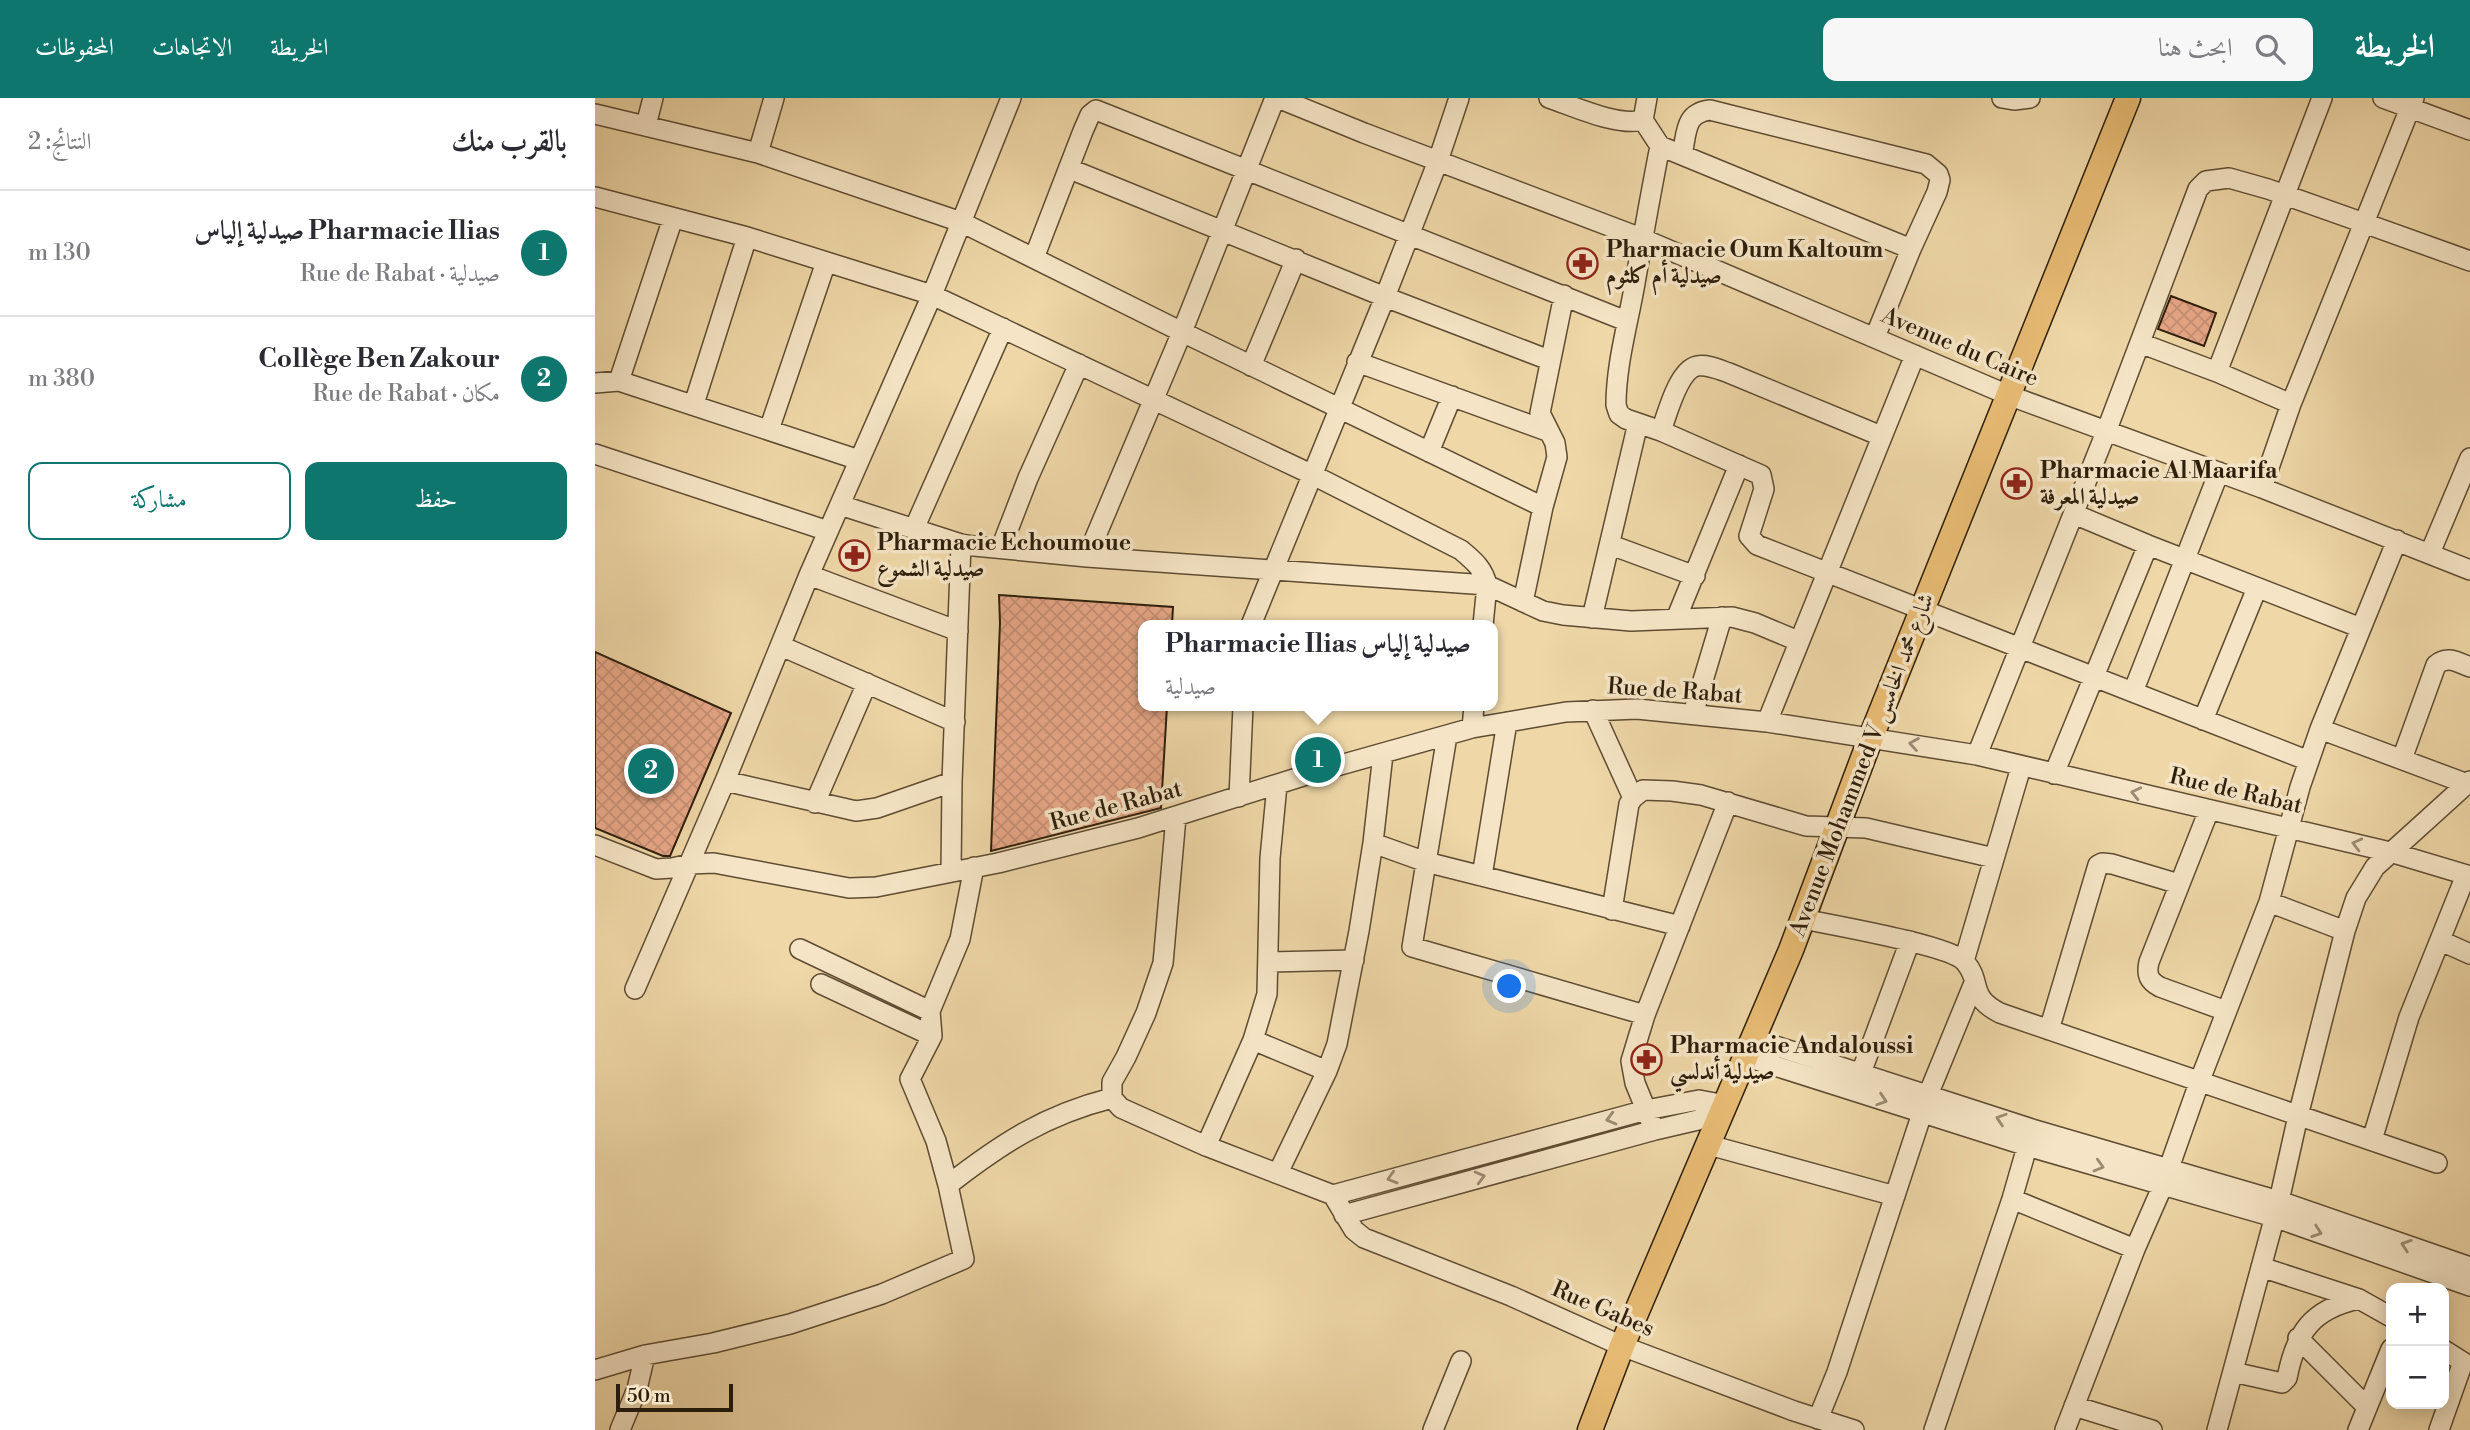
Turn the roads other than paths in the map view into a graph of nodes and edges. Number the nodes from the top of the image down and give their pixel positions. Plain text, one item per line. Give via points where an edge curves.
1 (653, 98) edge
2 (774, 98) edge
3 (1011, 98) edge
4 (1277, 98) edge
5 (1459, 98) edge
6 (1549, 98) edge
7 (1647, 98) edge
8 (2002, 98) edge
9 (2030, 98) edge
10 (2128, 98) edge
11 (2322, 98) edge
12 (2383, 98) edge
13 (2412, 103) edge
14 (595, 114) edge
15 (1643, 120) junction
16 (646, 125) junction
17 (2470, 130) edge
18 (1660, 146) junction
19 (758, 153) junction
20 (1682, 155) junction
21 (1438, 160) junction
22 (1070, 169) junction
23 (1246, 170) junction
24 (2284, 195) junction
25 (595, 197) edge
26 (673, 218) junction
27 (961, 222) junction
28 (2364, 223) junction
29 (1222, 231) junction
30 (1409, 236) junction
31 (747, 237) junction
32 (1641, 238) junction
33 (1910, 249) junction
34 (1034, 258) junction
35 (1296, 259) junction
36 (2470, 261) edge
37 (826, 262) junction
38 (932, 295) junction
39 (1564, 295) junction
40 (1385, 298) junction
41 (1626, 321) junction
42 (1003, 328) junction
43 (1182, 332) junction
44 (1875, 337) junction
45 (2140, 343) junction
46 (1915, 355) junction
47 (1549, 360) junction
48 (1357, 362) junction
49 (1079, 364) junction
50 (1251, 366) junction
51 (2217, 372) junction
52 (619, 381) junction
53 (595, 383) edge
54 (2008, 395) junction
55 (1452, 396) junction
56 (1153, 401) junction
57 (694, 404) junction
58 (2291, 404) junction
59 (1340, 408) junction
60 (1638, 423) junction
61 (769, 430) junction
62 (1547, 431) junction
63 (1661, 431) junction
64 (2106, 432) junction
65 (1881, 436) junction
66 (1429, 452) junction
67 (595, 454) edge
68 (859, 460) junction
69 (1739, 465) junction
70 (2468, 470) edge
71 (2219, 472) junction
72 (1313, 475) junction
73 (2262, 488) junction
74 (840, 505) junction
75 (1543, 508) junction
76 (2074, 514) junction
77 (914, 528) junction
78 (828, 531) junction
79 (2397, 540) junction
80 (961, 544) junction
81 (1611, 545) junction
82 (2148, 545) junction
83 (1001, 548) junction
84 (2430, 553) junction
85 (1087, 557) junction
86 (2185, 560) junction
87 (1275, 570) junction
88 (2470, 570) edge
89 (1828, 572) junction
90 (809, 575) junction
91 (1695, 576) junction
92 (1487, 585) junction
93 (2257, 588) junction
94 (1523, 602) junction
95 (1922, 609) junction
96 (1722, 617) junction
97 (1592, 618) junction
98 (1677, 619) junction
99 (1253, 620) edge
100 (1484, 620) edge
101 (2361, 628) junction
102 (958, 631) junction
103 (1798, 641) junction
104 (781, 646) junction
105 (2020, 647) junction
106 (2470, 667) edge
107 (2094, 676) junction
108 (867, 683) junction
109 (2133, 692) junction
110 (1593, 710) junction
111 (1243, 711) edge
112 (1474, 711) edge
113 (1693, 714) junction
114 (2203, 720) junction
115 (954, 722) junction
116 (1507, 722) junction
117 (1767, 722) junction
118 (1472, 728) junction
119 (2320, 729) junction
120 (1447, 736) junction
121 (1871, 737) junction
122 (1383, 754) junction
123 (1977, 755) junction
124 (2402, 759) junction
125 (2309, 761) junction
126 (2021, 766) junction
127 (2054, 774) junction
128 (725, 781) junction
129 (952, 782) junction
130 (2469, 783) edge
131 (1277, 785) junction
132 (1239, 797) junction
133 (1633, 798) junction
134 (1728, 802) junction
135 (815, 803) junction
136 (2209, 810) junction
137 (1176, 817) junction
138 (1839, 826) junction
139 (2290, 828) junction
140 (1373, 843) junction
141 (595, 845) edge
142 (2390, 852) junction
143 (1994, 858) junction
144 (1426, 862) junction
145 (689, 864) junction
146 (974, 867) junction
147 (951, 872) junction
148 (1482, 876) junction
149 (2468, 876) edge
150 (2179, 884) junction
151 (2269, 902) junction
152 (1612, 910) junction
153 (1803, 919) junction
154 (1680, 926) junction
155 (2345, 931) junction
156 (1910, 941) junction
157 (2441, 941) junction
158 (800, 949) dead end
159 (2470, 954) edge
160 (1354, 960) junction
161 (1268, 961) junction
162 (1964, 961) junction
163 (1974, 983) junction
164 (821, 985) dead end
165 (635, 989) dead end
166 (930, 1011) junction
167 (2226, 1012) junction
168 (1645, 1015) junction
169 (2049, 1030) junction
170 (932, 1036) junction
171 (1253, 1040) junction
172 (1751, 1048) junction
173 (1327, 1071) junction
174 (1861, 1073) junction
175 (2200, 1080) junction
176 (1112, 1098) junction
177 (1925, 1103) junction
178 (1726, 1105) junction
179 (1646, 1110) junction
180 (2298, 1116) junction
181 (1655, 1130) junction
182 (2030, 1137) junction
183 (2372, 1140) junction
184 (1709, 1145) junction
185 (1206, 1146) junction
186 (2437, 1163) dead end
187 (1279, 1174) junction
188 (2165, 1176) junction
189 (949, 1185) junction
190 (1333, 1195) junction
191 (1895, 1196) junction
192 (2011, 1199) junction
193 (2277, 1209) junction
194 (1343, 1215) junction
195 (2135, 1249) junction
196 (2261, 1267) junction
197 (2470, 1268) edge
198 (2470, 1286) edge
199 (2359, 1299) junction
200 (2386, 1314) edge
201 (2298, 1338) junction
202 (1622, 1346) junction
203 (2449, 1353) edge
204 (645, 1355) junction
205 (1461, 1361) dead end
206 (2386, 1361) edge
207 (2466, 1364) edge
208 (595, 1370) edge
209 (2233, 1373) junction
210 (2074, 1406) junction
211 (2367, 1407) junction
212 (1818, 1419) junction
213 (620, 1430) edge
214 (1433, 1430) edge
215 (1590, 1430) edge
216 (1854, 1430) edge
217 (1934, 1430) edge
218 (2065, 1430) edge
219 (2152, 1430) edge
220 (2217, 1430) edge
221 (2357, 1430) edge
222 (2439, 1430) edge

1 - 16 street
2 - 19 street
3 - 27 street
4 - 21 street, Avenue du Caire
4 - 23 street
5 - 21 street
6 - 15 street via 1620,121
7 - 15 street
8 - 9 street
10 - 54 main road, Avenue Mohammed V شارع محمد الخامس
11 - 24 street
12 - 13 street
13 - 17 street
13 - 28 street
14 - 16 street
15 - 18 street
16 - 19 street
18 - 20 street
18 - 32 street
19 - 27 street
20 - 33 street
20 - 33 street via 1692,116 1710,110 1926,164 1940,180
21 - 30 street
21 - 32 street, Avenue du Caire
22 - 23 street via 1096,110
22 - 29 street
22 - 34 street
23 - 29 street
23 - 30 street
24 - 28 street
24 - 45 street via 2229,178 2206,181 2198,189
24 - 51 street
25 - 26 street
26 - 31 street
26 - 52 street
27 - 34 street
27 - 38 street
28 - 36 street
28 - 58 street
29 - 35 street
29 - 43 street
30 - 39 street
30 - 40 street
31 - 37 street
31 - 57 street
32 - 41 street
32 - 44 street, Avenue du Caire
33 - 44 street
34 - 43 street
35 - 40 street
35 - 50 street
37 - 38 street
37 - 61 street
38 - 42 street
38 - 68 street
39 - 41 street
39 - 47 street
40 - 47 street
40 - 48 street
41 - 60 street via 1616,405 1619,414
42 - 49 street
42 - 77 street
43 - 50 street
43 - 56 street
44 - 46 street, Avenue du Caire
45 - 51 street
45 - 64 street
46 - 54 street, Avenue du Caire
46 - 65 street
47 - 62 street via 1540,413
48 - 55 street
48 - 59 street
49 - 56 street
49 - 83 street
50 - 59 street
51 - 58 street
52 - 53 street
52 - 57 street
54 - 64 street, Avenue du Caire
54 - 95 main road, Avenue Mohammed V شارع محمد الخامس
55 - 62 street
55 - 66 street
56 - 72 street
56 - 85 street
57 - 61 street
58 - 73 street
59 - 66 street
59 - 72 street
60 - 63 street
60 - 81 street
61 - 68 street
62 - 75 street via 1557,457
63 - 65 street via 1678,386 1696,366 1730,373
63 - 69 street
64 - 71 street, Avenue du Caire
64 - 76 street
65 - 89 street
66 - 75 street
67 - 78 street
68 - 74 street
69 - 89 street via 1761,475 1763,482 1749,530 1752,541
69 - 91 street
70 - 84 street
71 - 73 street, Avenue du Caire
71 - 86 street
72 - 87 street
72 - 92 street via 1461,550 1478,564
73 - 79 street, Avenue du Caire
74 - 77 street
74 - 78 street
75 - 94 street
76 - 82 street
76 - 105 street
77 - 80 street
78 - 90 street
79 - 84 street, Avenue du Caire
79 - 101 street
80 - 83 street
80 - 102 street
81 - 91 street
81 - 97 street
82 - 86 street
82 - 107 street
83 - 85 street
84 - 88 street, Avenue du Caire
85 - 87 street
86 - 93 street
86 - 109 street
87 - 92 street
87 - 99 street
89 - 95 street
89 - 103 street
90 - 102 street
90 - 104 street
91 - 98 street
92 - 94 street
92 - 100 street
93 - 101 street
93 - 114 street
94 - 97 street via 1553,613
95 - 105 street
95 - 121 main road, Avenue Mohammed V شارع محمد الخامس
96 - 98 street
96 - 103 street
96 - 113 street
97 - 98 street
101 - 119 street
102 - 115 street
103 - 117 street
104 - 108 street
104 - 128 street
105 - 107 street
105 - 123 street
106 - 124 street via 2448,659 2435,665
107 - 109 street
107 - 127 street
108 - 115 street
108 - 135 street
109 - 114 street
110 - 113 street, Rue de Rabat
110 - 116 street, Rue de Rabat
110 - 133 street
111 - 132 street
112 - 118 street
113 - 117 street, Rue de Rabat
114 - 125 street
115 - 129 street
116 - 118 street, Rue de Rabat
116 - 148 street
117 - 121 street, Rue de Rabat
118 - 120 street, Rue de Rabat
119 - 124 street
119 - 125 street
120 - 122 street, Rue de Rabat
120 - 144 street
123 -> 121 street, Rue de Rabat
121 - 138 main road, Avenue Mohammed V شارع محمد الخامس
122 - 131 street, Rue de Rabat
122 - 140 street
123 - 126 street, Rue de Rabat
124 - 130 street
125 - 139 street
126 - 127 street, Rue de Rabat
126 - 143 street
136 -> 127 street, Rue de Rabat
128 - 135 street
128 - 145 street
129 - 135 street via 866,811
129 - 147 street
130 - 142 street
131 - 132 street, Rue de Rabat
131 - 161 street
132 - 137 street, Rue de Rabat
133 - 134 street via 1643,790 1655,790
133 - 152 street
134 - 138 street via 1806,826
134 - 154 street
136 - 139 street, Rue de Rabat
136 - 150 street
137 - 146 street, Rue de Rabat
137 - 176 street via 1163,963 1146,1013 1112,1082
138 - 143 street via 1866,828
138 - 153 main road, Avenue Mohammed V شارع محمد الخامس
142 -> 139 street, Rue de Rabat
139 - 151 street
140 - 144 street
140 - 160 street
141 - 145 street, Rue de Rabat via 656,869
142 - 149 street, Rue de Rabat
142 - 155 street via 2366,880
143 - 162 street
144 - 148 street
144 - 168 street via 1412,947
145 - 147 street, Rue de Rabat via 729,866 849,888
145 - 165 street
146 - 147 street, Rue de Rabat
146 - 166 street via 960,939
148 - 152 street
149 - 157 street
150 - 167 street via 2147,976 2160,987
150 - 169 street via 2112,864 2098,865
151 - 155 street
151 - 167 street
152 - 154 street
153 - 156 street
153 - 172 main road, Avenue Mohammed V شارع محمد الخامس
154 - 168 street
155 - 180 street
156 - 162 street
156 - 174 street
157 - 159 street
157 - 183 street via 2400,1041
158 - 166 street
160 - 161 street
160 - 173 street
161 - 171 street via 1267,994
162 - 163 street
163 - 169 street via 1989,1007
163 - 177 street
164 - 170 street
166 - 170 street
167 - 175 street
168 - 179 street via 1631,1060
169 - 175 street
170 - 189 street via 910,1079
171 - 173 street
171 - 185 street
172 - 174 street
172 -> 177 street
172 - 178 main road, Avenue Mohammed V شارع محمد الخامس
173 - 187 street
174 - 177 street
175 - 180 street
175 - 188 street
176 - 185 street via 1129,1113
176 - 189 street via 1060,1113 1016,1136
177 - 182 street
177 - 191 street
178 - 179 street via 1699,1100
178 - 181 street via 1698,1120
178 - 184 main road, Avenue Mohammed V شارع محمد الخامس
179 - 181 street
179 -> 190 street
180 - 183 street
180 - 193 street
194 -> 181 street
182 - 188 street
182 - 192 street
183 - 186 street
184 - 191 street
184 - 202 main road, Avenue Mohammed V شارع محمد الخامس
185 - 187 street
187 - 190 street
188 - 193 street
188 - 195 street
189 - 204 street via 964,1259 882,1294 790,1324
190 - 194 street, Rue Gabes
191 - 212 street
192 - 195 street
192 - 217 street
193 - 196 street
197 -> 193 street
193 -> 198 street
194 - 202 street, Rue Gabes via 1364,1238
195 - 210 street
196 - 199 street
196 - 209 street
199 - 200 street
199 - 201 street via 2321,1313
201 - 209 street via 2283,1383
201 - 211 street
202 - 212 street, Rue Gabes
202 - 215 main road, Avenue Mohammed V شارع محمد الخامس
203 - 207 street
204 - 208 street
204 - 213 street
205 - 214 street
206 - 211 street
207 - 222 street
209 - 220 street
210 - 218 street
210 - 219 street
211 - 221 street
212 - 216 street, Rue Gabes

